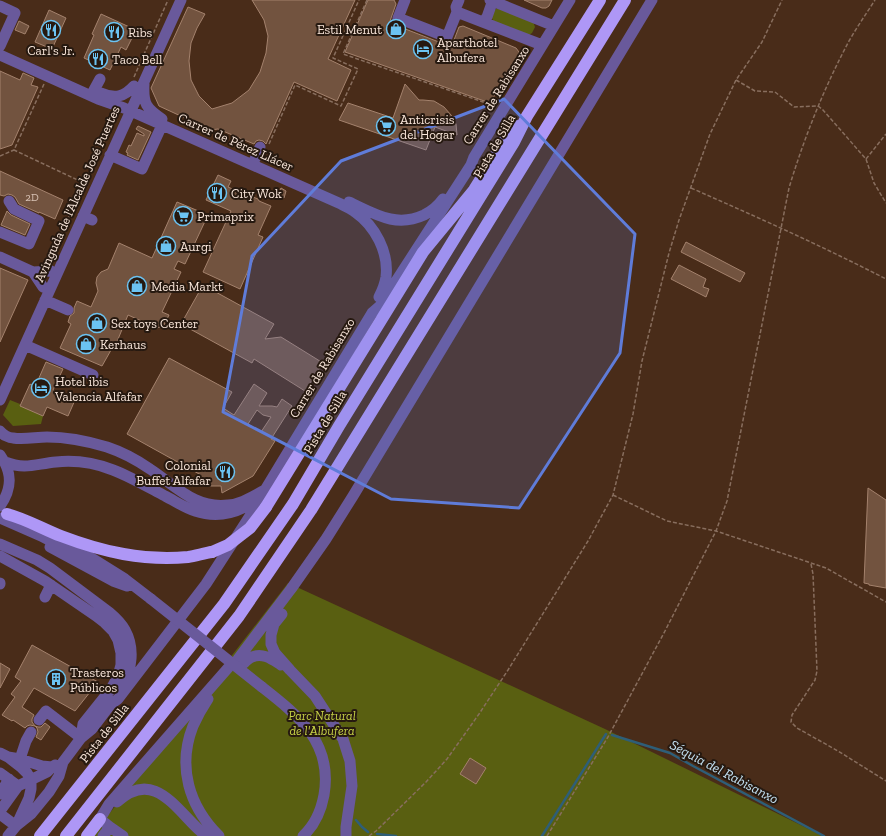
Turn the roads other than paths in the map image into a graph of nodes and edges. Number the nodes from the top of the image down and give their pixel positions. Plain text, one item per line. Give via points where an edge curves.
1 (174, 0) edge
2 (181, 0) edge
3 (405, 0) edge
4 (459, 0) edge
5 (492, 0) edge
6 (570, 0) edge
7 (600, 0) edge
8 (625, 0) edge
9 (652, 0) edge
10 (0, 6) edge
11 (457, 12) junction
12 (483, 22) junction
13 (554, 26) junction
14 (542, 46) junction
15 (0, 47) edge
16 (0, 55) edge
17 (100, 79) dead end
18 (135, 86) junction
19 (94, 90) junction
20 (128, 109) junction
21 (527, 116) junction
22 (162, 125) junction
23 (264, 147) road end
24 (110, 155) junction
25 (474, 157) junction
26 (255, 159) junction
27 (9, 201) dead end
28 (0, 232) edge
29 (0, 257) edge
30 (49, 267) junction
31 (33, 272) junction
32 (43, 287) junction
33 (45, 300) junction
34 (68, 310) dead end
35 (372, 313) junction
36 (25, 345) junction
37 (93, 375) dead end
38 (0, 381) edge
39 (0, 400) edge
40 (0, 431) edge
41 (2, 459) edge
42 (265, 490) junction
43 (2, 515) edge
44 (0, 544) edge
45 (0, 556) edge
46 (48, 583) junction
47 (291, 589) junction
48 (45, 596) dead end
49 (151, 599) junction
50 (290, 670) junction
51 (111, 704) junction
52 (39, 720) dead end
53 (31, 732) dead end
54 (81, 738) junction
55 (4, 755) edge
56 (20, 759) junction
57 (63, 762) junction
58 (52, 766) junction
59 (7, 778) edge
60 (31, 780) junction
61 (0, 794) edge
62 (0, 812) edge
63 (16, 826) junction
64 (105, 827) edge
65 (201, 834) edge
66 (8, 836) edge
67 (40, 836) edge
68 (66, 836) edge
69 (87, 836) edge
70 (96, 836) edge
71 (123, 836) edge
72 (219, 836) edge
73 (303, 836) edge
74 (346, 836) edge

1 - 18 street, Avinguda de l'Alcalde José Puertes
2 - 18 street, Avinguda de l'Alcalde José Puertes
3 - 11 street via 398,18 415,28 447,37
4 - 11 street
5 - 12 street
5 - 13 street
6 - 13 street, Carrer de Rabisanxo
7 - 21 highway, Pista de Silla
8 - 68 highway via 311,510 239,616
9 - 47 street via 353,496
10 - 15 street via 15,14
11 - 12 street
12 - 14 street
13 - 14 street, Carrer de Rabisanxo
14 - 25 street, Carrer de Rabisanxo
15 - 19 street
16 - 20 street, Carrer de Pérez Llácer via 98,99
17 - 19 street
18 - 19 street via 120,96 109,96
18 - 20 street, Avinguda de l'Alcalde José Puertes
18 - 26 street, Carrer de Pérez Llácer via 149,110 163,120
20 - 22 street, Carrer de Pérez Llácer
20 - 24 street, Avinguda de l'Alcalde José Puertes
20 - 30 street, Avinguda de l'Alcalde José Puertes
21 - 43 highway, bridge via 507,137 474,190 423,252 266,507 250,528 228,545 189,557 144,557 96,548 20,518
21 - 67 highway, Pista de Silla via 514,142 293,504 224,604
22 - 24 street via 142,169
22 - 35 street, Carrer de Pérez Llácer via 341,204 369,224 377,234 386,265 383,289
23 - 26 street
24 - 33 street, Avinguda de l'Alcalde José Puertes via 87,218
25 - 26 street, Carrer de Pérez Llácer via 467,163 440,204 430,212 408,221 386,219
25 - 35 street, Carrer de Rabisanxo via 380,306
27 - 28 street via 14,209 39,221 28,244
29 - 31 street
30 - 31 street
30 - 32 street, Avinguda de l'Alcalde José Puertes
31 - 32 street
32 - 38 street, Avinguda de l'Alcalde José Puertes
33 - 34 street
33 - 36 street, Avinguda de l'Alcalde José Puertes
35 - 42 street, Carrer de Rabisanxo
36 - 37 street
36 - 39 street, Avinguda de l'Alcalde José Puertes
40 - 42 street via 12,438 66,438 108,447 142,463 192,499 209,504 235,504
41 - 42 street via 21,467 72,461 100,466 133,479 187,508 210,514 227,514 244,508
41 - 43 street via 9,473 10,485
42 - 51 street, Carrer de Rabisanxo via 258,505 206,584 118,699
43 - 49 street via 53,549
43 - 49 street via 93,559
44 - 46 street
44 - 51 street via 50,568 119,622 130,643 132,657 126,680
45 - 46 street
46 - 48 street
46 - 54 street, Carrer de Rabisanxo via 105,623 118,640 121,653 118,676 111,689 83,724
47 - 50 street via 285,609 274,624 271,635 275,653
47 - 50 street via 241,661 253,656 268,657
49 - 73 street, bridge via 287,707 311,733 323,759 325,788 323,803 315,821
50 - 74 street via 315,696 343,739 350,761 352,786
51 - 54 street, Carrer de Rabisanxo via 92,729
52 - 54 street via 46,712
53 - 56 street
54 - 57 street, Carrer de Rabisanxo
55 - 56 street
55 - 59 street
55 - 60 street via 22,768
56 - 58 street via 42,766
57 - 58 street
57 - 63 street, Carrer de Rabisanxo via 59,776 49,792 31,814
58 - 60 street via 47,772
59 - 60 street
59 - 61 street
59 - 62 street
60 - 63 street via 29,798
62 - 63 street
63 - 66 street
64 - 65 street via 123,796 145,789 160,792
64 - 69 highway
64 - 70 street
64 - 71 street
64 - 72 street via 110,804 229,673 203,706 193,726 187,746 186,762 187,778 196,806

